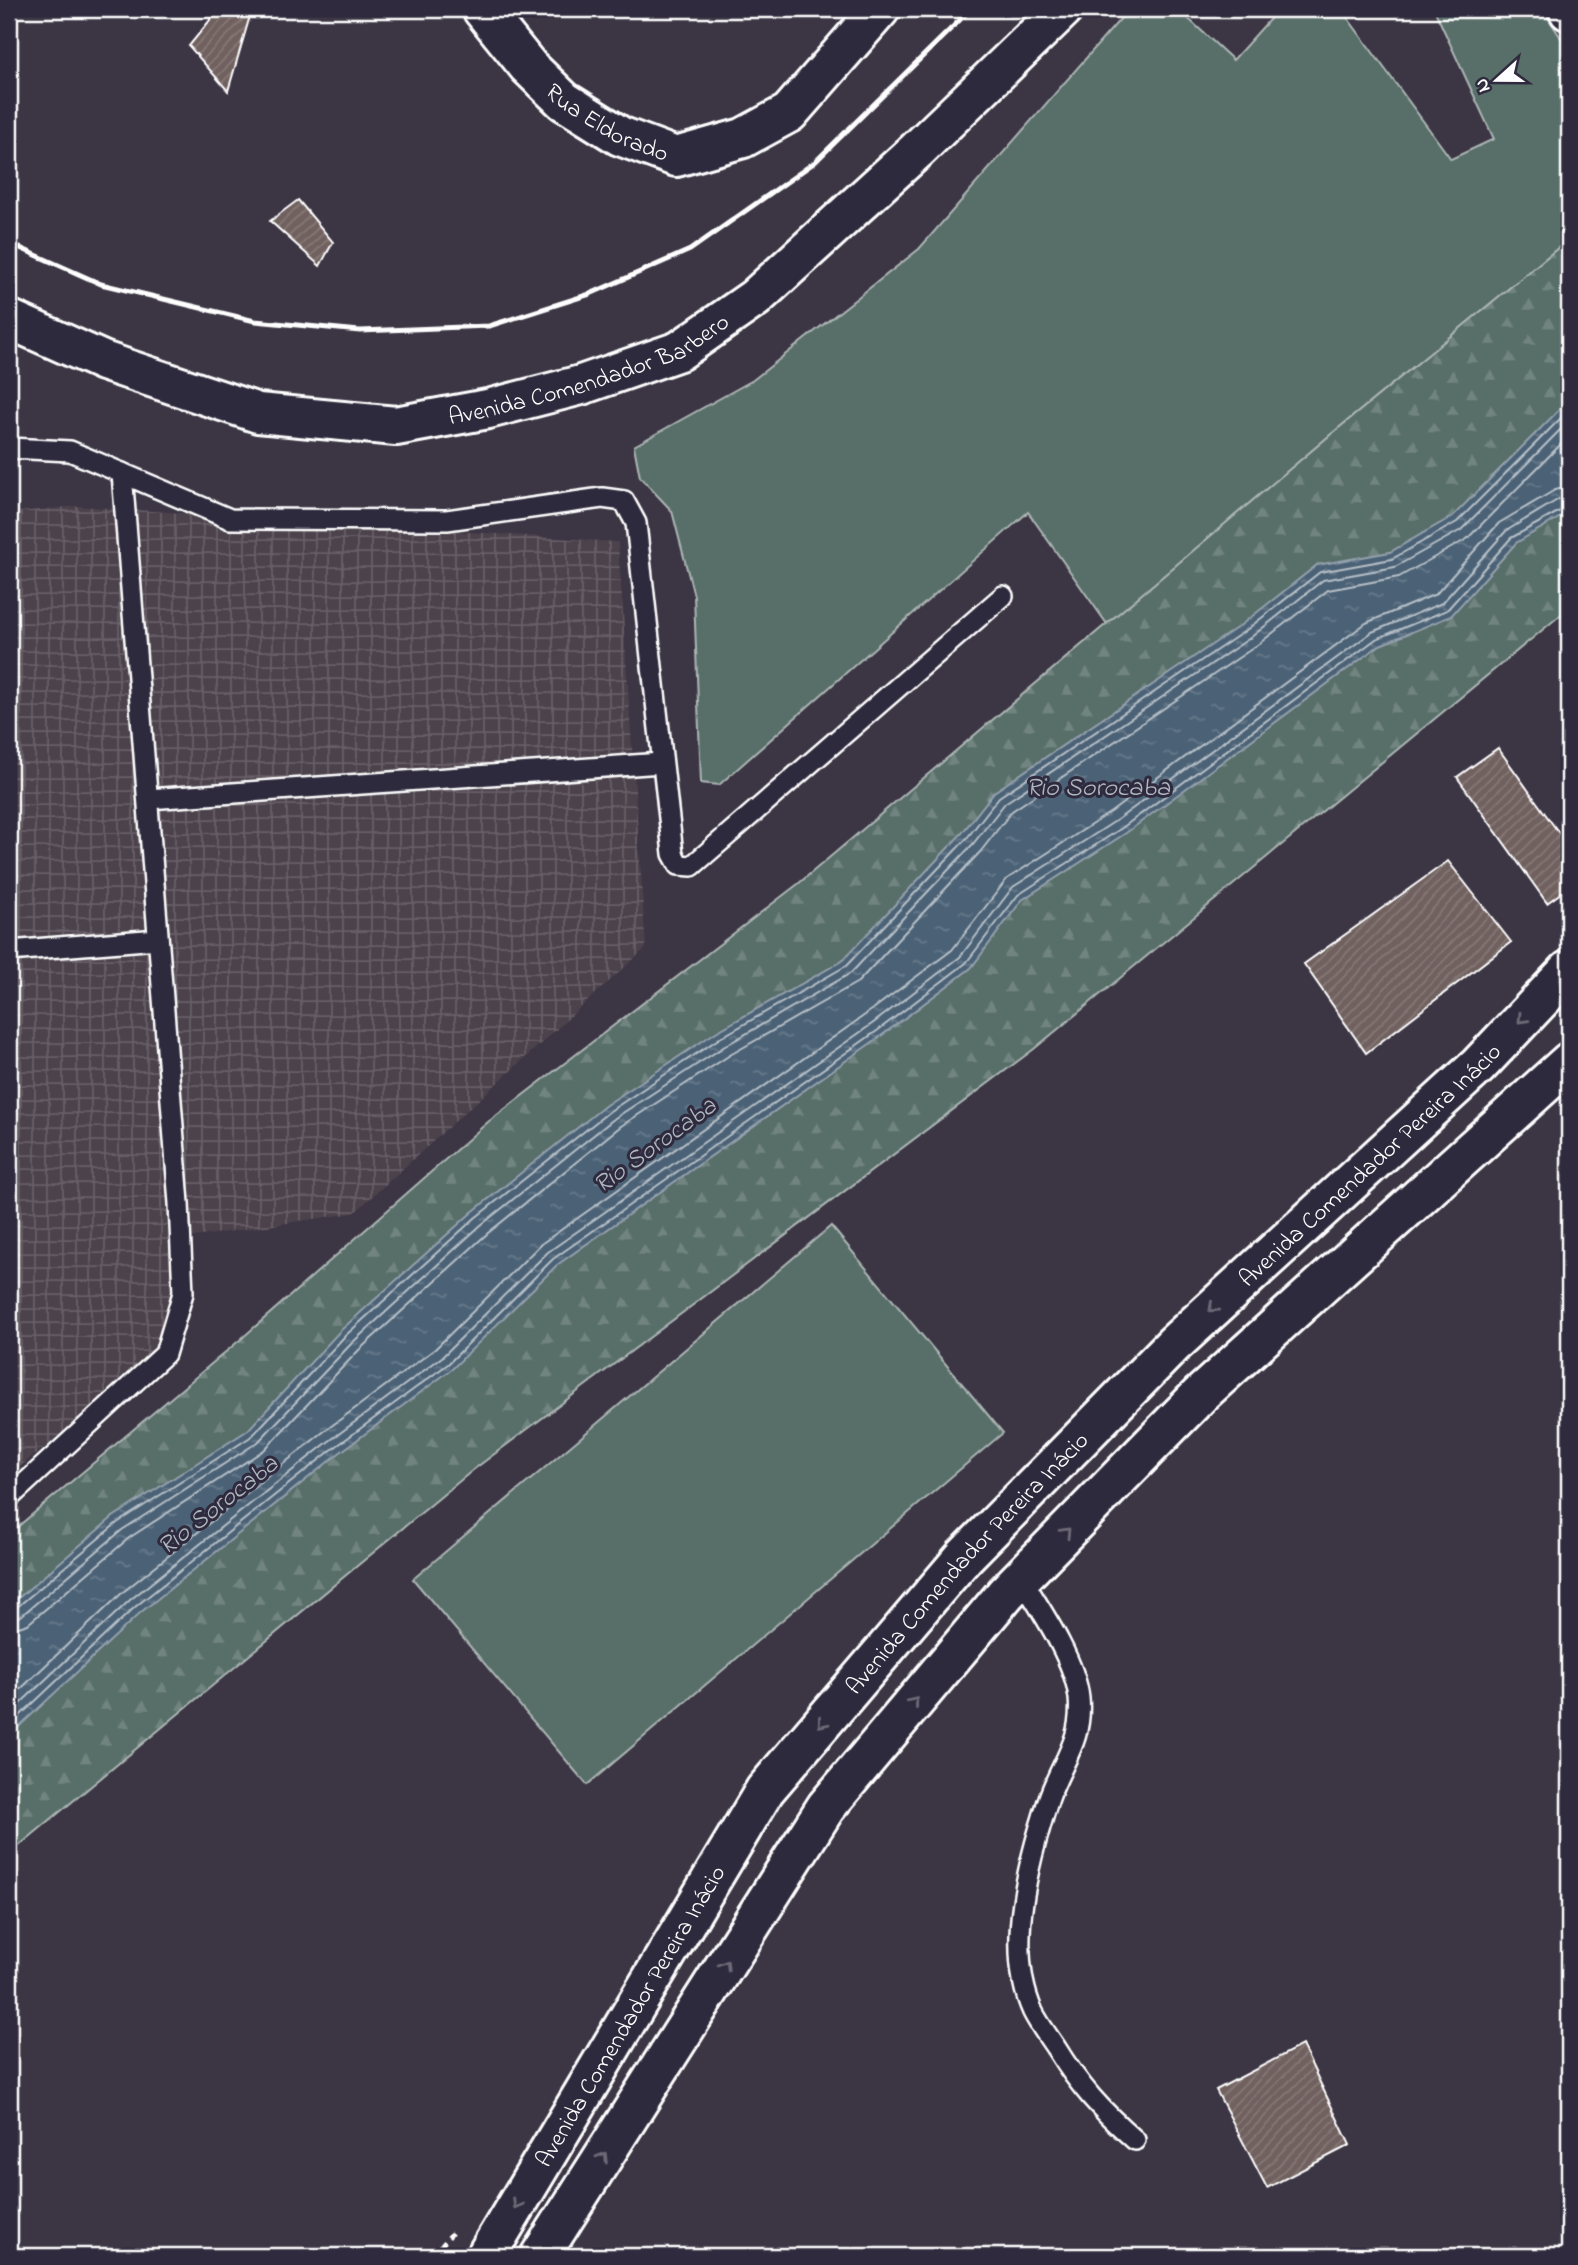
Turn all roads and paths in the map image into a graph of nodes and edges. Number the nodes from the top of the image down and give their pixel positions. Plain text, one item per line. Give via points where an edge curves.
1 (482, 9) edge
2 (880, 9) edge
3 (1063, 9) edge
4 (9, 319) edge
5 (9, 448) edge
6 (122, 473) junction
7 (1003, 596) dead end
8 (662, 763) junction
9 (148, 799) junction
10 (158, 939) junction
11 (9, 951) edge
12 (1569, 970) edge
13 (1569, 1062) edge
14 (9, 1498) edge
15 (1021, 1578) junction
16 (1135, 2140) dead end
17 (486, 2256) edge
18 (540, 2256) edge

1 - 2 main road, Rua Eldorado via 528,66 564,101 620,136 676,157 743,138 789,113
3 - 4 main road, Avenida Comendador Barbero via 755,298 679,351 581,385 488,410 396,426 258,413 103,361
5 - 6 lane via 70,451
6 - 8 lane via 230,519 447,520 602,498 624,500 635,523
6 - 9 lane
7 - 8 lane via 692,866 679,865 673,854
8 - 9 lane
9 - 10 lane
10 - 11 lane
10 - 14 lane via 183,1293 165,1354
12 -> 17 main road, Avenida Comendador Pereira Inácio via 1478,1066 1174,1344 964,1557 765,1790
15 -> 13 main road, Avenida Comendador Pereira Inácio via 1202,1394
15 - 16 lane via 1058,1638 1079,1696 1077,1737 1034,1846 1021,1912 1021,1965 1032,2010 1080,2086
18 -> 15 main road, Avenida Comendador Pereira Inácio via 825,1807

